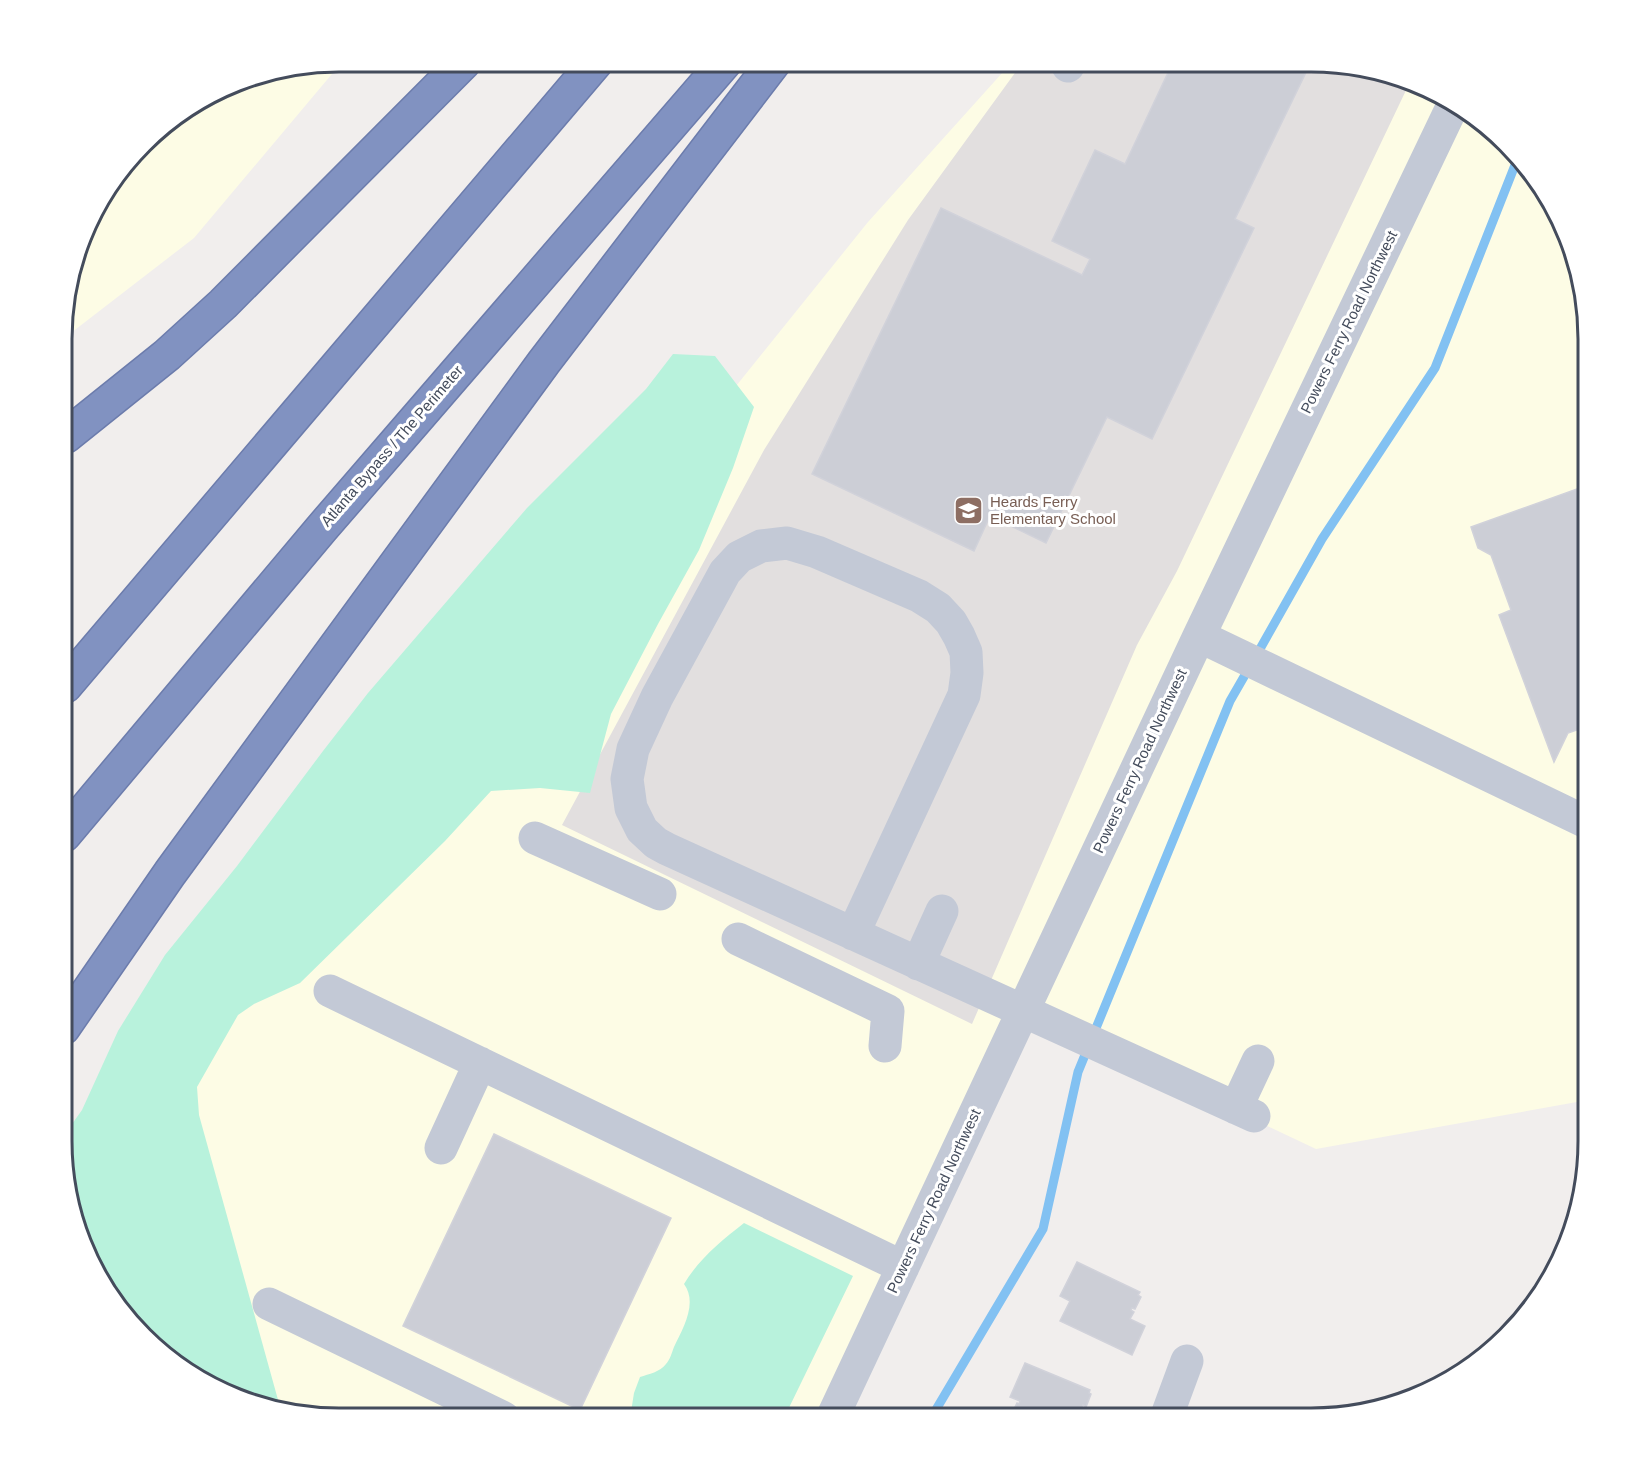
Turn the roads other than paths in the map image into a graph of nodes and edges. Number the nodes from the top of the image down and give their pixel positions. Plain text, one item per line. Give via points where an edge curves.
1 (454, 72) edge
2 (587, 72) edge
3 (716, 72) edge
4 (766, 72) edge
5 (1450, 112) edge
6 (72, 431) edge
7 (1199, 636) junction
8 (72, 678) edge
9 (1578, 818) edge
10 (72, 825) edge
11 (535, 838) dead end
12 (660, 894) dead end
13 (942, 911) dead end
14 (853, 934) junction
15 (738, 939) dead end
16 (918, 964) junction
17 (330, 991) dead end
18 (1022, 1012) junction
19 (72, 1015) edge
20 (885, 1046) dead end
21 (1258, 1062) dead end
22 (480, 1063) junction
23 (441, 1148) dead end
24 (903, 1267) junction
25 (269, 1304) dead end
26 (1186, 1361) dead end
27 (483, 1408) edge
28 (837, 1408) edge
29 (1170, 1408) edge

1 - 6 highway via 223,304
2 - 8 highway
3 - 10 highway, Atlanta Bypass / The Perimeter via 322,528
4 - 19 highway via 544,362 176,864
5 - 7 street, Powers Ferry Road Northwest
7 - 9 street
7 - 18 street, Powers Ferry Road Northwest
11 - 12 street
13 - 16 street
14 - 14 street via 964,695 966,652 951,622 938,608 901,588 808,548 787,543 760,546 739,557 725,572 657,697 633,749 627,778 631,808 642,830 656,843
14 - 16 street
15 - 20 street via 888,1011
16 - 18 street
17 - 22 street
18 - 21 street via 1245,1112
18 - 24 street, Powers Ferry Road Northwest
22 - 23 street
22 - 24 street
24 - 28 street, Powers Ferry Road Northwest
25 - 27 street
26 - 29 street

